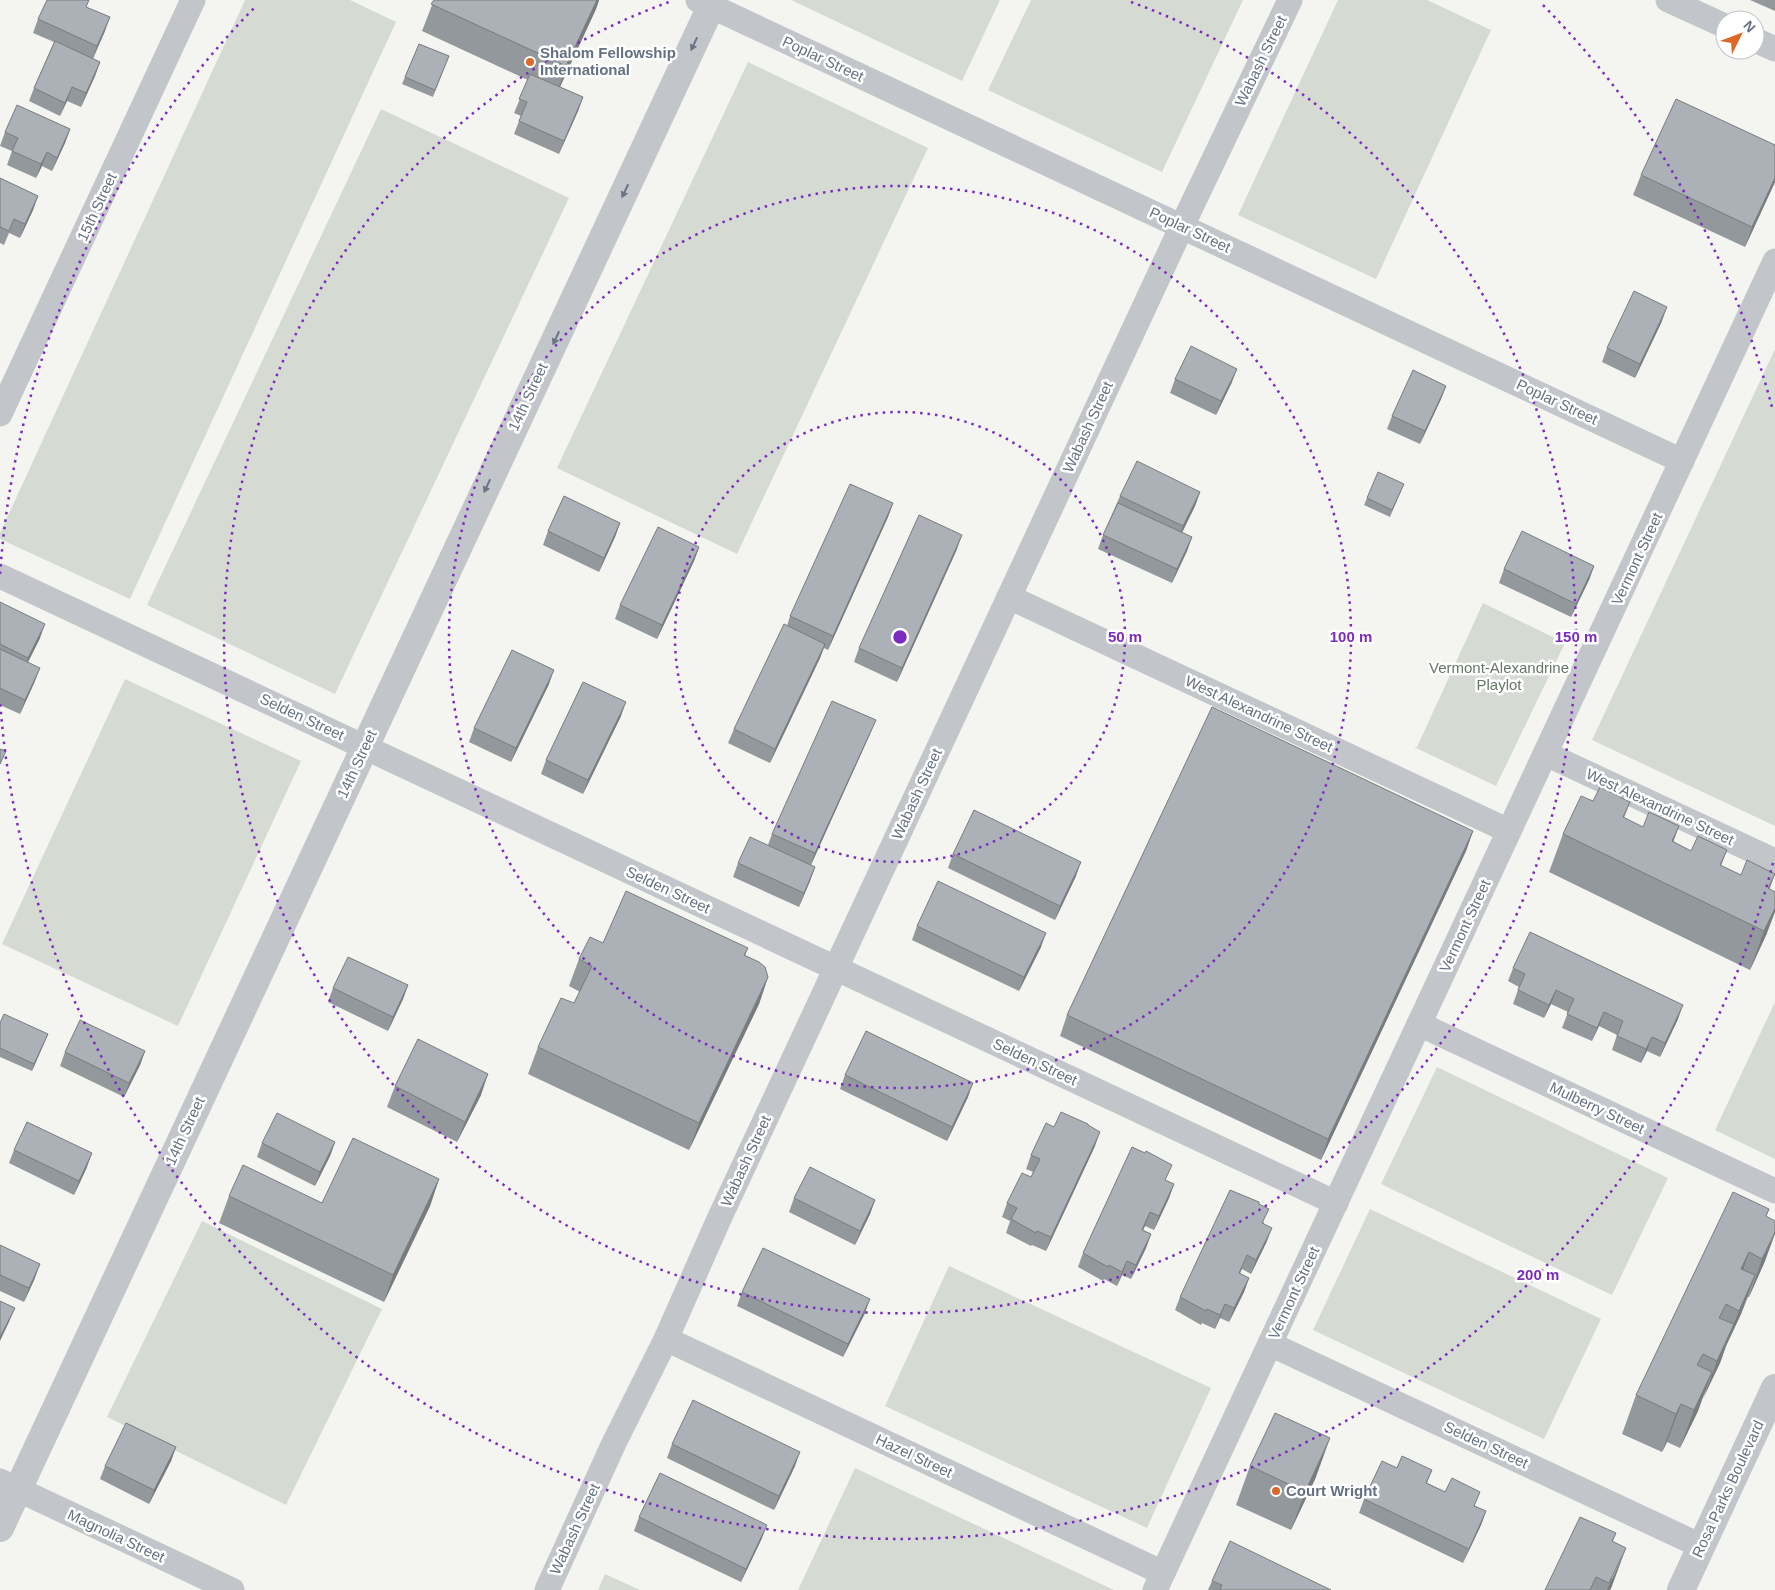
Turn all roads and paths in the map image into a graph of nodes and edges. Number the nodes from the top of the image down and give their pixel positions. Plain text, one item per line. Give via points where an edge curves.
1 (193, 0) edge
2 (1290, 0) edge
3 (1668, 0) edge
4 (708, 2) edge
5 (1715, 21) edge
6 (1182, 226) junction
7 (1775, 261) edge
8 (0, 414) edge
9 (1682, 461) junction
10 (0, 576) edge
11 (1009, 597) junction
12 (365, 747) junction
13 (1546, 754) junction
14 (1509, 831) junction
15 (1775, 861) edge
16 (836, 968) junction
17 (1420, 1024) junction
18 (1775, 1191) edge
19 (1336, 1203) junction
20 (666, 1339) junction
21 (1270, 1344) junction
22 (1775, 1388) edge
23 (9, 1486) edge
24 (0, 1528) edge
25 (1702, 1546) junction
26 (1159, 1582) edge
27 (232, 1590) edge
28 (547, 1590) edge
29 (1681, 1590) edge

1 - 8 street, 15th Street
2 - 6 street, Wabash Street
3 - 5 street
4 - 6 street, Poplar Street
4 -> 12 street, 14th Street
6 - 9 street, Poplar Street
6 - 11 street, Wabash Street
7 - 9 street, Vermont Street
9 - 13 street, Vermont Street
10 - 12 street, Selden Street
11 - 14 street, West Alexandrine Street
11 - 16 street, Wabash Street
12 - 16 street, Selden Street
12 - 23 street, 14th Street
13 - 14 street, Vermont Street
13 - 15 street, West Alexandrine Street
14 - 17 street, Vermont Street
16 - 19 street, Selden Street
16 - 20 street, Wabash Street
17 - 18 street, Mulberry Street
17 - 19 street, Vermont Street
19 - 21 street, Vermont Street
20 - 26 street, Hazel Street
20 - 28 street, Wabash Street
21 - 25 street, Selden Street
21 - 26 street, Vermont Street
22 - 25 street, Rosa Parks Boulevard
23 - 24 street, 14th Street
23 - 27 street, Magnolia Street
25 - 29 street, Rosa Parks Boulevard

